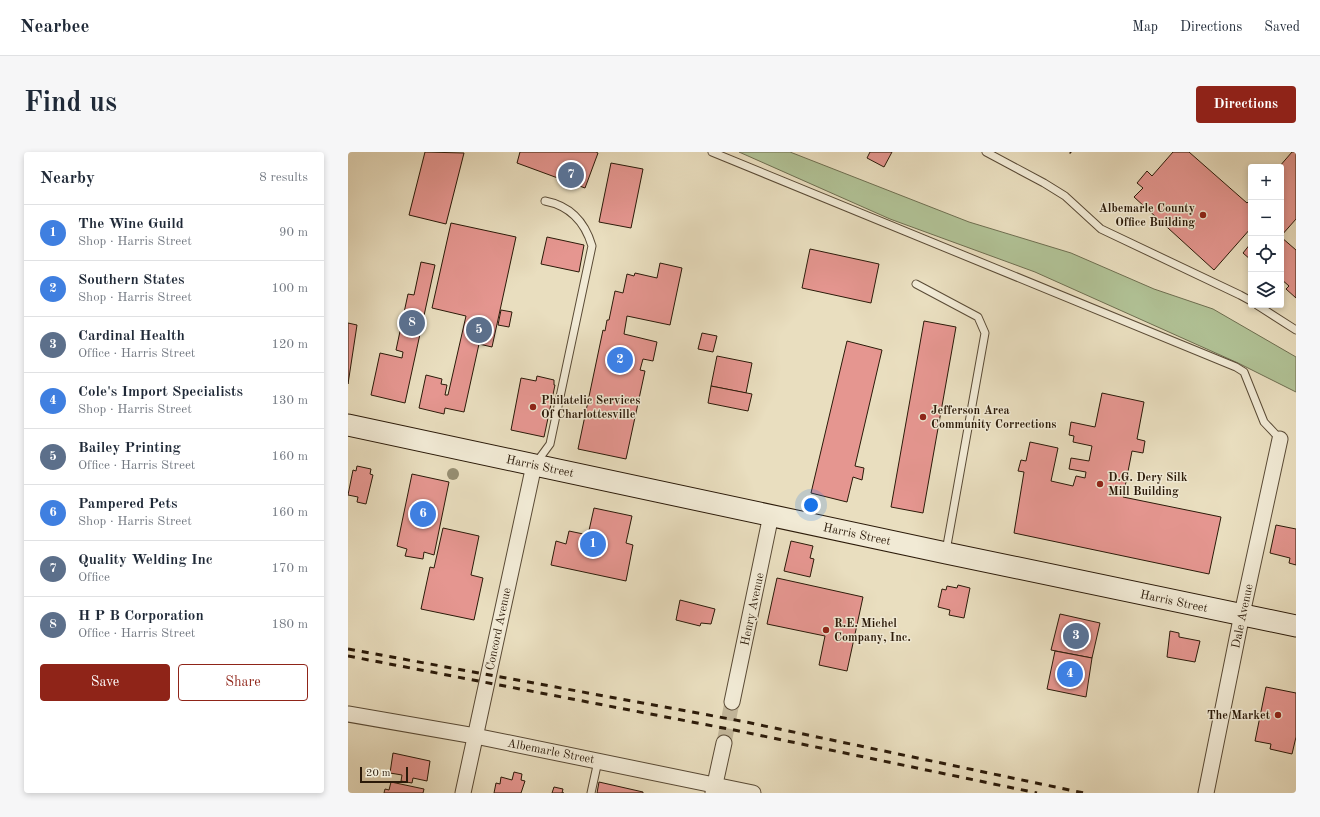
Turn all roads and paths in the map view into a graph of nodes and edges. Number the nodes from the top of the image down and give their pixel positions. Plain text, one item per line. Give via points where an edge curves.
1 (712, 152) edge
2 (986, 152) edge
3 (545, 201) dead end
4 (916, 284) dead end
5 (1248, 300) edge
6 (1261, 308) edge
7 (1296, 330) edge
8 (348, 425) edge
9 (1280, 439) joint
10 (534, 465) junction
11 (771, 515) junction
12 (946, 553) junction
13 (1242, 614) junction
14 (1296, 626) edge
15 (732, 702) tunnel mouth
16 (348, 714) edge
17 (475, 736) junction
18 (724, 743) tunnel mouth
19 (598, 760) junction
20 (714, 789) edge
21 (463, 793) edge
22 (591, 793) edge
23 (753, 793) edge
24 (1206, 793) edge

1 - 9 lane via 1236,367 1244,372 1264,422
2 - 5 lane via 1044,182 1065,196 1101,229
3 - 10 lane via 567,209 578,218 588,232 592,246 550,444
4 - 12 lane via 978,317 985,333
6 - 7 lane
8 - 10 street, Harris Street
9 - 13 street, Dale Avenue
10 - 11 street, Harris Street
10 - 17 street, Concord Avenue
11 - 12 street, Harris Street
11 - 15 street, Henry Avenue
12 - 13 street, Harris Street
13 - 14 street, Harris Street
13 - 24 street, Dale Avenue
16 - 17 street, Albemarle Street
17 - 19 street, Albemarle Street
17 - 21 street, Concord Avenue
18 - 20 street
19 - 20 street, Albemarle Street
19 - 22 lane
20 - 23 street, Albemarle Street

